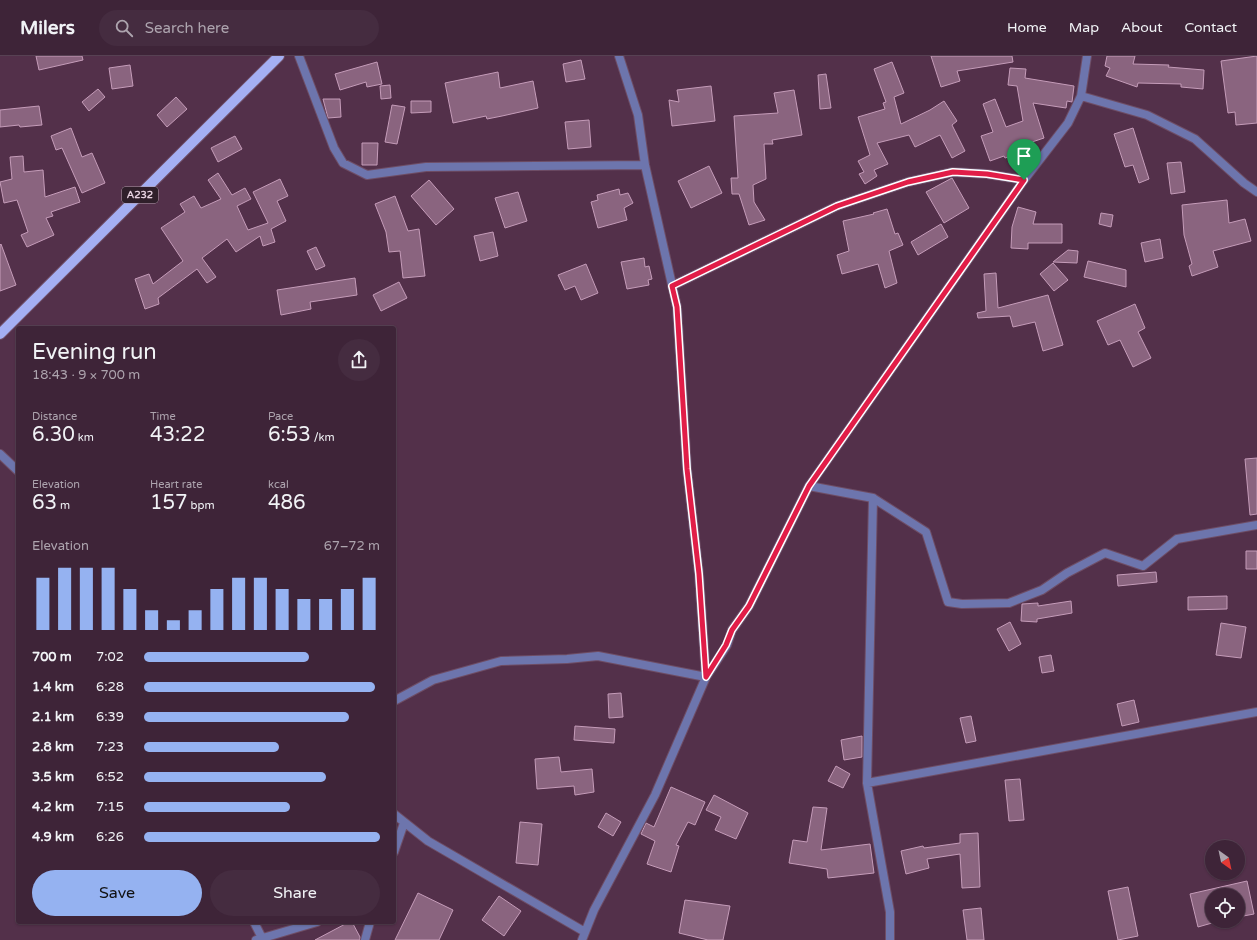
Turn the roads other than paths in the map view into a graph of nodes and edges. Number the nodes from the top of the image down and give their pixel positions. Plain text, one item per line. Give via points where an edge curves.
1 (280, 56) edge
2 (300, 56) edge
3 (619, 56) edge
4 (1087, 56) edge
5 (1081, 96) junction
6 (645, 165) junction
7 (1024, 180) junction
8 (1257, 192) edge
9 (672, 286) junction
10 (0, 334) edge
11 (0, 454) edge
12 (16, 468) edge
13 (809, 486) junction
14 (873, 498) junction
15 (1257, 525) edge
16 (706, 677) junction
17 (396, 700) edge
18 (1257, 712) edge
19 (866, 783) junction
20 (396, 816) edge
21 (404, 824) junction
22 (396, 846) edge
23 (255, 924) edge
24 (310, 924) edge
25 (369, 924) edge
26 (583, 936) edge
27 (259, 939) edge
28 (364, 940) edge
29 (890, 940) edge

1 - 10 main road, A232
2 - 6 street via 342,163 367,175 426,167
3 - 6 street via 638,115
4 - 5 street
5 - 7 street via 1068,123
5 - 8 street via 1147,115 1195,139
6 - 9 street
7 - 9 street via 953,172 908,182 837,206
7 - 13 street
9 - 16 street via 677,307 687,469 699,574
11 - 12 street
13 - 14 street
13 - 16 street via 749,606 732,630 726,645
14 - 15 street via 926,532 948,602 962,604 1009,603 1042,590 1105,553 1143,566 1177,539
14 - 19 street
16 - 17 street via 598,656 501,661 433,680
16 - 26 street via 654,795
18 - 19 street
19 - 29 street via 890,912
20 - 21 street
21 - 22 street
21 - 26 street
23 - 27 street
24 - 27 street
25 - 28 street

